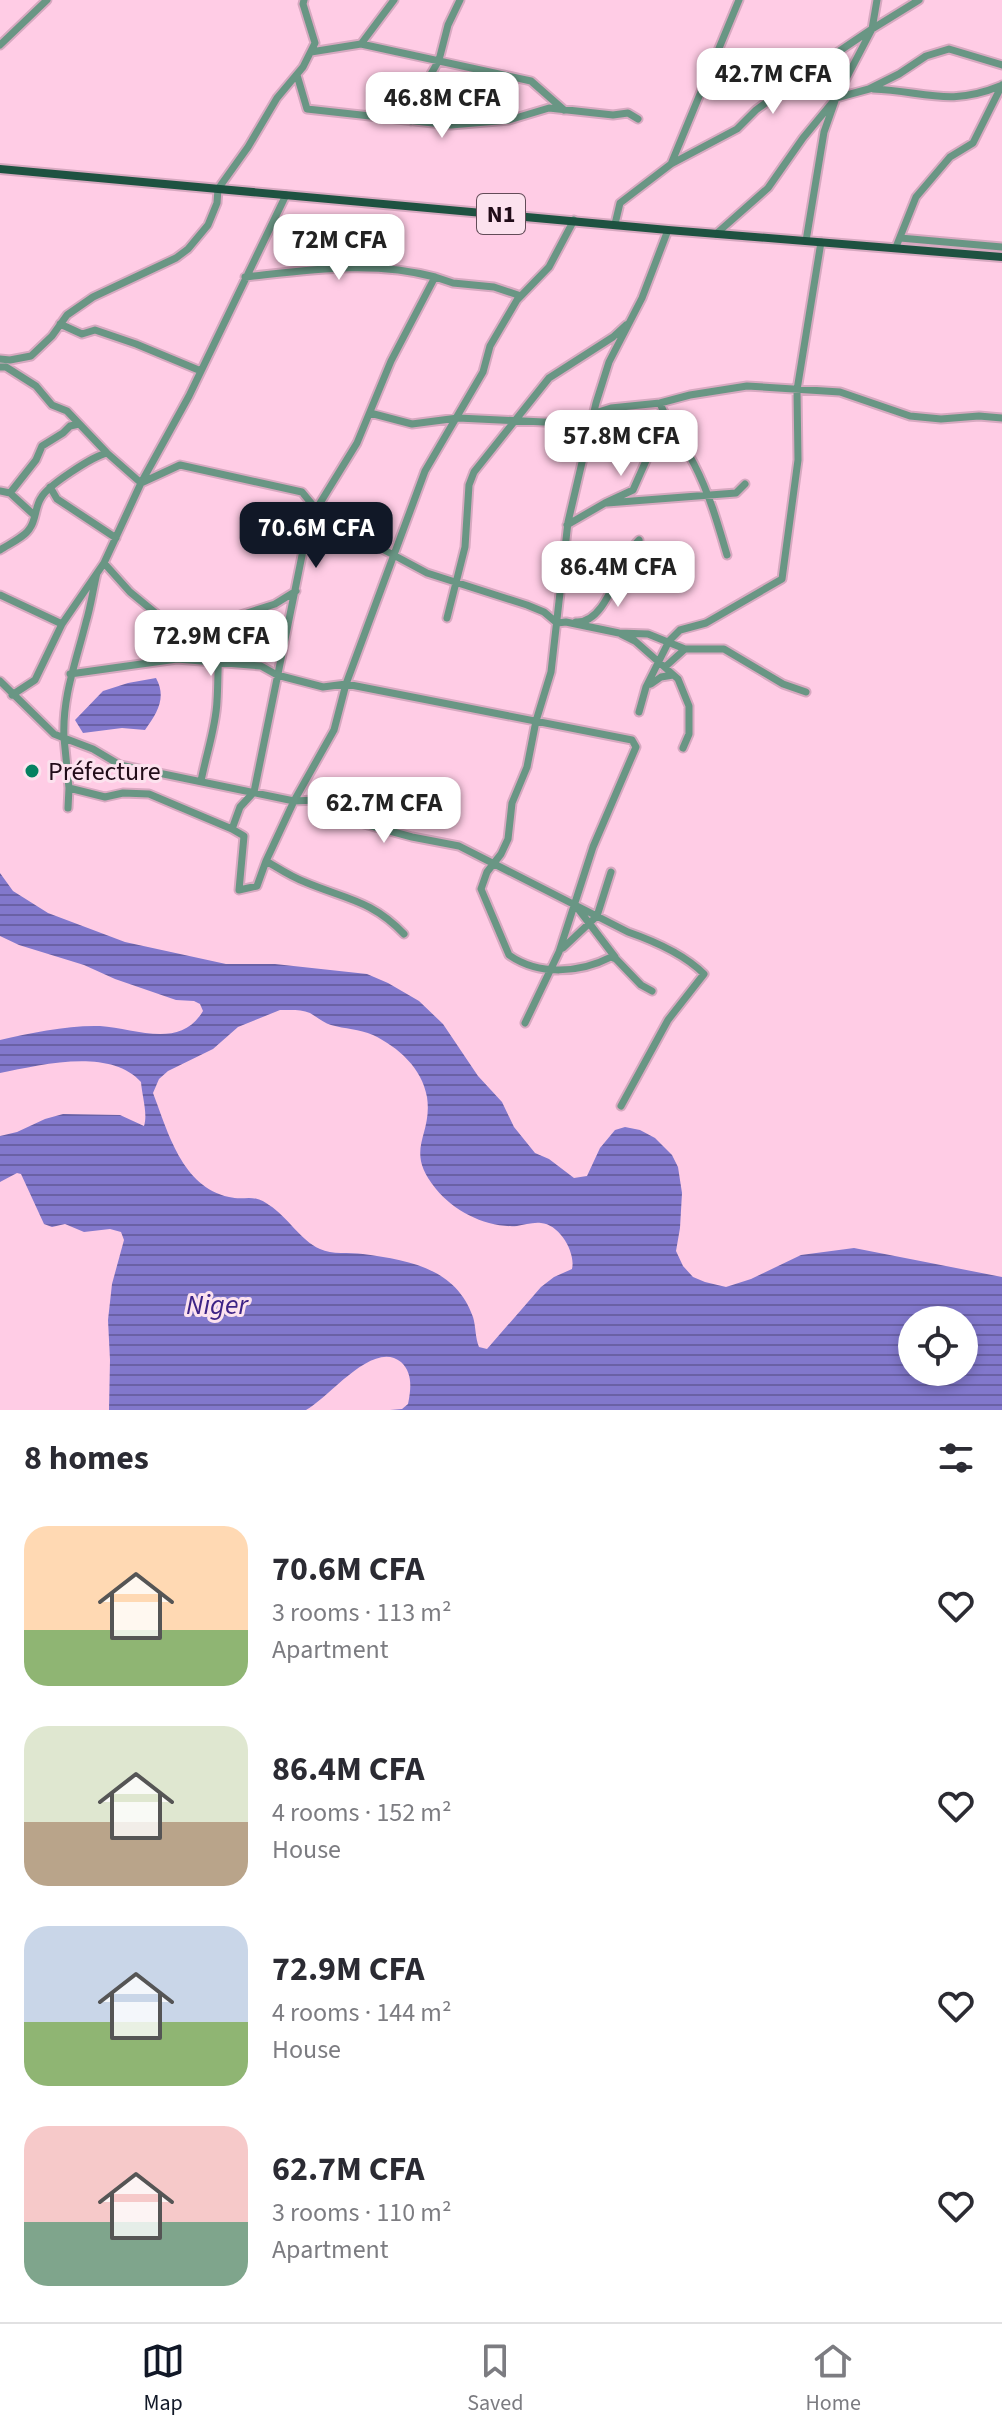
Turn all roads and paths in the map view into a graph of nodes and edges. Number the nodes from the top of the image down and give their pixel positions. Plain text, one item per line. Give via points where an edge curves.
1 (47, 0) edge
2 (304, 0) edge
3 (394, 0) edge
4 (460, 0) edge
5 (739, 0) edge
6 (877, 0) edge
7 (919, 0) edge
8 (872, 29) junction
9 (361, 44) junction
10 (0, 45) edge
11 (311, 52) junction
12 (439, 60) junction
13 (1002, 65) edge
14 (297, 75) junction
15 (1001, 86) edge
16 (869, 89) junction
17 (836, 98) junction
18 (564, 110) junction
19 (638, 119) dead end
20 (411, 121) junction
21 (671, 164) junction
22 (0, 169) edge
23 (218, 189) junction
24 (286, 195) junction
25 (574, 220) junction
26 (615, 224) junction
27 (668, 230) junction
28 (716, 234) junction
29 (806, 241) junction
30 (821, 242) junction
31 (898, 243) junction
32 (1002, 247) edge
33 (1002, 257) edge
34 (245, 277) junction
35 (435, 277) junction
36 (521, 296) junction
37 (631, 321) junction
38 (60, 324) junction
39 (0, 359) edge
40 (0, 367) edge
41 (201, 371) junction
42 (797, 388) junction
43 (660, 403) junction
44 (594, 412) junction
45 (370, 413) junction
46 (458, 418) junction
47 (1002, 418) edge
48 (666, 419) junction
49 (514, 422) junction
50 (79, 424) junction
51 (107, 453) junction
52 (141, 483) junction
53 (745, 484) dead end
54 (50, 487) junction
55 (0, 491) edge
56 (10, 493) junction
57 (709, 495) junction
58 (605, 503) junction
59 (316, 509) junction
60 (34, 515) junction
61 (567, 525) junction
62 (116, 538) junction
63 (639, 540) dead end
64 (0, 550) edge
65 (727, 555) dead end
66 (395, 556) junction
67 (104, 563) junction
68 (97, 573) junction
69 (456, 584) junction
70 (296, 591) junction
71 (0, 595) edge
72 (447, 618) dead end
73 (225, 620) junction
74 (562, 623) junction
75 (62, 624) junction
76 (619, 633) junction
77 (669, 641) junction
78 (685, 649) junction
79 (217, 663) junction
80 (662, 665) junction
81 (70, 674) junction
82 (277, 675) junction
83 (673, 675) junction
84 (0, 681) edge
85 (346, 684) junction
86 (646, 687) junction
87 (806, 692) dead end
88 (12, 695) junction
89 (639, 712) dead end
90 (536, 721) junction
91 (64, 738) junction
92 (683, 748) dead end
93 (201, 781) junction
94 (69, 788) junction
95 (254, 792) junction
96 (294, 801) junction
97 (68, 808) dead end
98 (232, 829) junction
99 (266, 861) junction
100 (492, 865) junction
101 (611, 872) dead end
102 (575, 904) junction
103 (597, 916) junction
104 (588, 925) junction
105 (404, 934) dead end
106 (559, 952) junction
107 (616, 959) junction
108 (550, 970) junction
109 (652, 991) dead end
110 (525, 1023) dead end
111 (621, 1106) dead end

1 - 10 street
2 - 11 street via 315,43
3 - 9 street
4 - 12 street
5 - 21 street
6 - 8 street
7 - 8 street
8 - 17 street
8 - 21 street via 737,129
9 - 11 street
9 - 12 street
11 - 14 street
12 - 18 street via 531,81
12 - 20 street
13 - 16 street via 949,49 926,56
14 - 20 street via 307,109
14 - 23 street
15 - 16 street via 952,98
15 - 31 street via 973,143 950,157 916,197
16 - 17 street
17 - 28 street via 768,188
17 - 29 street via 824,132
18 - 19 street via 628,113
18 - 20 street via 451,125
21 - 26 street via 620,203
22 - 23 main road, N1
23 - 24 main road, N1
23 - 38 street via 208,225 188,249 93,297
24 - 25 main road, N1
24 - 34 street
25 - 26 main road, N1
25 - 36 street via 549,267
26 - 27 main road, N1
27 - 28 main road, N1
27 - 37 street
28 - 29 main road, N1
29 - 30 main road, N1
30 - 31 main road, N1
30 - 42 street
31 - 32 street
31 - 33 main road, N1
34 - 35 street via 350,266
34 - 41 street
35 - 36 street
35 - 45 street
36 - 46 street via 490,346 483,372
37 - 44 street via 609,362
37 - 49 street via 549,378
38 - 39 street via 31,356
38 - 41 street via 82,334 108,334
40 - 50 street via 36,386
41 - 52 street
42 - 43 street via 735,388
42 - 47 street via 840,392 910,416
42 - 77 street via 798,460 782,579 706,623 680,630
43 - 44 street
43 - 48 street
44 - 49 street via 564,423
44 - 61 street
45 - 46 street via 412,424
45 - 59 street
46 - 49 street
46 - 66 street via 425,471
48 - 57 street
48 - 58 street via 633,490
49 - 69 street via 469,485 465,547
50 - 51 street
50 - 56 street via 42,446
51 - 52 street
51 - 54 street
52 - 59 street via 180,465 302,492
52 - 62 street
53 - 57 street via 736,493
54 - 60 street
54 - 62 street via 57,499
55 - 56 street
56 - 60 street
57 - 58 street
57 - 65 street
58 - 61 street
59 - 66 street
59 - 70 street
60 - 64 street via 30,529
61 - 74 street
62 - 67 street
63 - 74 street via 597,613 585,623
66 - 69 street
66 - 85 street
67 - 68 street
67 - 73 street via 164,620
68 - 75 street
68 - 81 street
69 - 72 street
69 - 74 street via 527,605
70 - 73 street via 275,604
70 - 82 street
71 - 75 street
73 - 79 street
74 - 76 street
74 - 90 street
75 - 88 street via 35,680
76 - 77 street
76 - 80 street
77 - 78 street
77 - 80 street via 661,652
78 - 80 street
78 - 87 street via 724,649
79 - 81 street via 177,659
79 - 82 street via 261,666
79 - 93 street via 217,703
80 - 83 street
80 - 86 street
81 - 91 street
82 - 85 street via 323,687
82 - 95 street
83 - 86 street
83 - 92 street via 689,706
84 - 88 street
85 - 90 street
85 - 96 street via 334,730
86 - 89 street
88 - 91 street
90 - 100 street via 527,767 512,803 508,839
90 - 102 street via 627,738 636,747
91 - 93 street via 120,765
91 - 94 street
93 - 95 street
94 - 97 street
94 - 98 street via 105,797 155,795
95 - 96 street
95 - 98 street via 240,807
96 - 99 street
96 - 100 street via 316,800 342,818 459,846
98 - 99 street via 244,836 239,890 257,886
99 - 105 street via 304,882 352,897 390,919
100 - 102 street
100 - 108 street via 481,889 509,955
101 - 103 street
102 - 103 street
102 - 104 street
102 - 106 street
103 - 104 street
103 - 111 street via 691,961 704,974 668,1020
104 - 106 street
104 - 107 street
106 - 108 street
107 - 108 street
107 - 109 street
108 - 110 street

